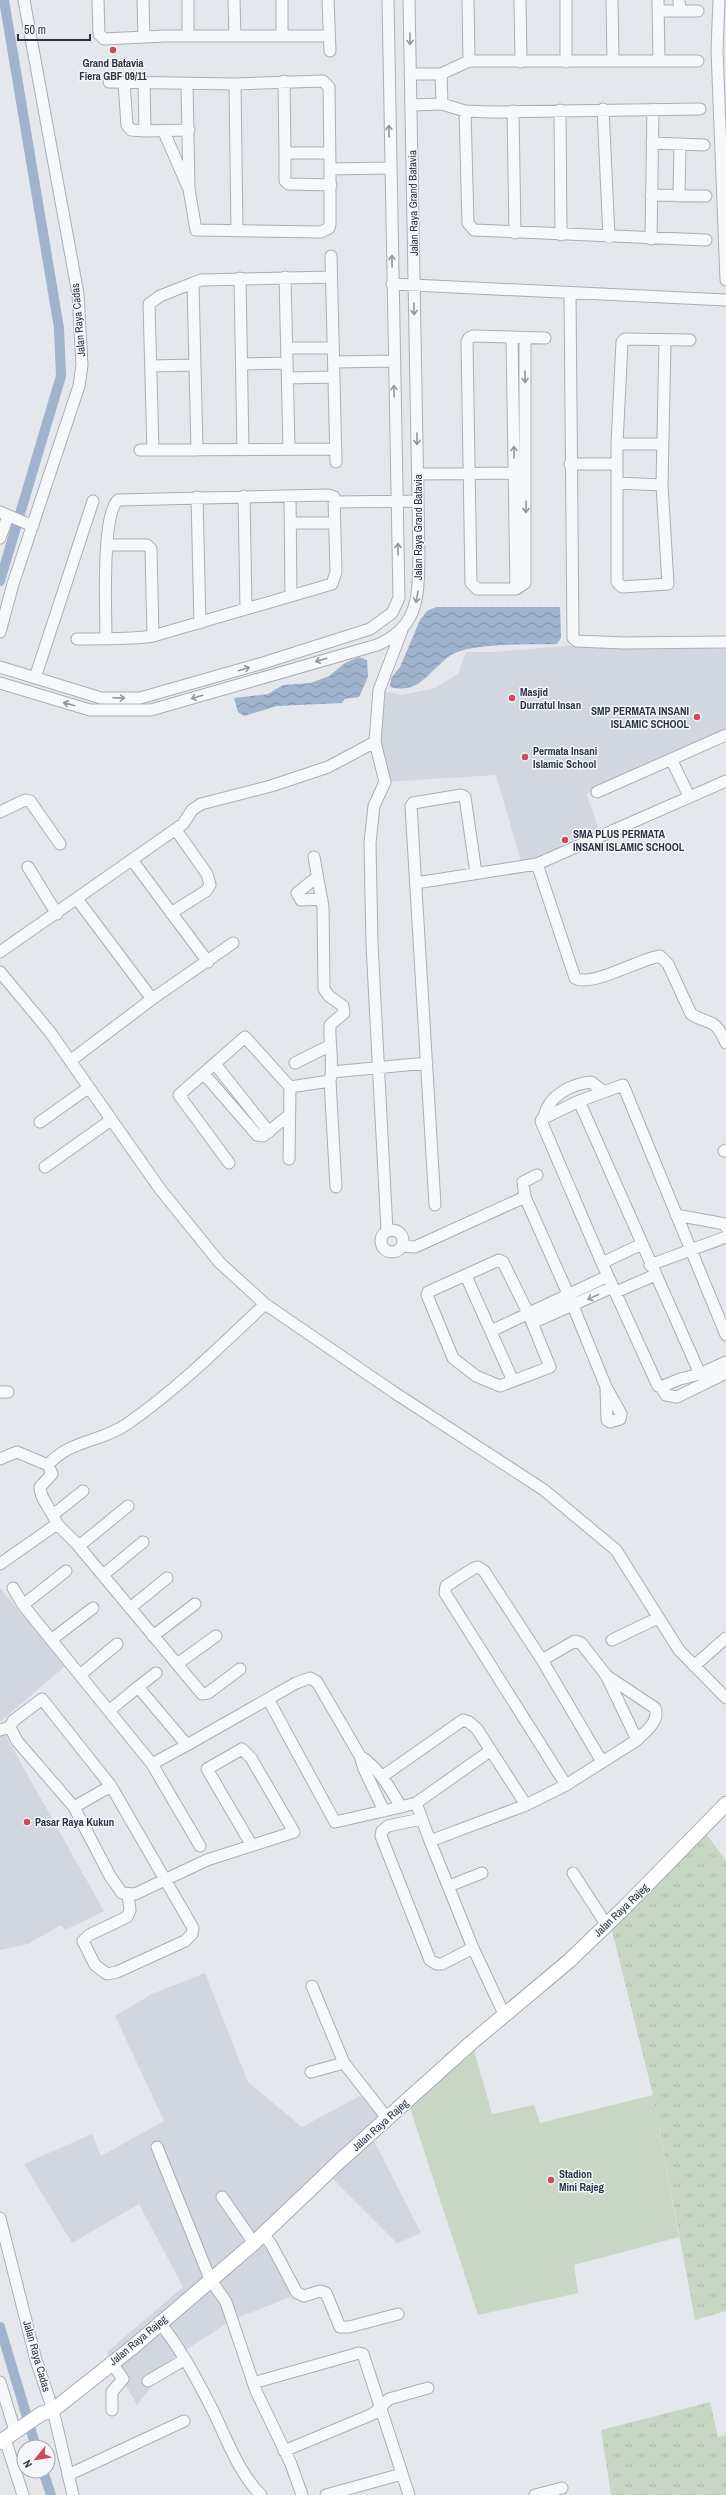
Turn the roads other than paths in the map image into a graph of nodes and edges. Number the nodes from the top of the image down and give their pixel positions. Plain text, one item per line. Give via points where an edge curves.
1 (24, 0) edge
2 (98, 0) edge
3 (143, 0) edge
4 (188, 0) edge
5 (234, 0) edge
6 (282, 0) edge
7 (328, 0) edge
8 (388, 0) edge
9 (409, 0) edge
10 (468, 0) edge
11 (520, 0) edge
12 (566, 0) edge
13 (612, 0) edge
14 (719, 0) edge
15 (680, 5) edge
16 (658, 6) edge
17 (698, 11) dead end
18 (188, 36) junction
19 (235, 36) junction
20 (282, 36) junction
21 (329, 36) junction
22 (144, 37) junction
23 (717, 50) junction
24 (330, 51) dead end
25 (613, 60) junction
26 (469, 61) junction
27 (659, 61) junction
28 (698, 61) dead end
29 (521, 62) junction
30 (566, 62) junction
31 (726, 63) edge
32 (410, 74) junction
33 (441, 74) junction
34 (284, 81) junction
35 (109, 82) dead end
36 (124, 83) junction
37 (144, 83) junction
38 (187, 84) junction
39 (235, 84) junction
40 (722, 98) edge
41 (442, 104) junction
42 (411, 105) junction
43 (603, 109) junction
44 (653, 109) junction
45 (700, 109) dead end
46 (560, 110) junction
47 (465, 111) junction
48 (514, 111) junction
49 (145, 130) junction
50 (189, 130) junction
51 (164, 132) junction
52 (652, 144) junction
53 (680, 144) junction
54 (704, 145) dead end
55 (285, 153) junction
56 (329, 153) junction
57 (390, 168) junction
58 (330, 169) junction
59 (330, 185) junction
60 (189, 189) junction
61 (652, 195) junction
62 (679, 196) junction
63 (706, 196) dead end
64 (237, 231) junction
65 (515, 233) junction
66 (562, 235) junction
67 (609, 237) junction
68 (651, 239) junction
69 (706, 240) dead end
70 (331, 256) dead end
71 (285, 277) junction
72 (331, 277) junction
73 (240, 278) junction
74 (726, 280) edge
75 (193, 283) junction
76 (392, 284) junction
77 (414, 286) junction
78 (570, 293) junction
79 (726, 300) edge
80 (512, 337) junction
81 (525, 338) junction
82 (545, 338) dead end
83 (690, 340) dead end
84 (665, 341) junction
85 (287, 348) junction
86 (334, 348) junction
87 (393, 361) junction
88 (334, 362) junction
89 (287, 363) junction
90 (242, 364) junction
91 (195, 365) junction
92 (150, 366) junction
93 (334, 377) junction
94 (288, 378) junction
95 (617, 444) junction
96 (663, 444) junction
97 (289, 449) junction
98 (336, 449) junction
99 (140, 450) dead end
100 (153, 450) junction
101 (196, 450) junction
102 (243, 450) junction
103 (336, 462) dead end
104 (570, 464) junction
105 (617, 464) junction
106 (514, 473) junction
107 (527, 473) junction
108 (418, 474) junction
109 (469, 474) junction
110 (617, 483) junction
111 (662, 485) junction
112 (244, 496) junction
113 (290, 496) junction
114 (197, 497) junction
115 (93, 501) dead end
116 (417, 501) junction
117 (335, 502) junction
118 (397, 502) junction
119 (8, 516) edge
120 (291, 523) junction
121 (335, 523) junction
122 (31, 525) junction
123 (0, 538) edge
124 (107, 545) junction
125 (516, 588) junction
126 (291, 596) junction
127 (246, 608) junction
128 (200, 623) junction
129 (403, 628) junction
130 (0, 632) edge
131 (355, 634) junction
132 (153, 636) junction
133 (106, 638) junction
134 (77, 639) dead end
135 (726, 642) edge
136 (359, 650) junction
137 (0, 667) edge
138 (35, 678) junction
139 (0, 683) edge
140 (726, 735) edge
141 (375, 742) junction
142 (671, 759) junction
143 (726, 781) edge
144 (597, 792) dead end
145 (689, 796) junction
146 (0, 812) edge
147 (176, 830) junction
148 (60, 844) dead end
149 (314, 857) dead end
150 (132, 860) junction
151 (537, 864) junction
152 (28, 867) dead end
153 (476, 873) junction
154 (317, 877) junction
155 (416, 883) junction
156 (77, 899) junction
157 (322, 899) junction
158 (171, 913) junction
159 (57, 914) junction
160 (233, 943) dead end
161 (0, 952) edge
162 (208, 962) junction
163 (0, 972) edge
164 (152, 999) junction
165 (724, 1035) edge
166 (329, 1046) junction
167 (70, 1061) junction
168 (427, 1063) junction
169 (215, 1064) junction
170 (295, 1064) dead end
171 (378, 1068) junction
172 (204, 1074) junction
173 (331, 1076) junction
174 (290, 1087) junction
175 (88, 1088) junction
176 (603, 1092) junction
177 (579, 1102) junction
178 (288, 1116) junction
179 (544, 1117) junction
180 (111, 1120) junction
181 (40, 1122) dead end
182 (269, 1132) junction
183 (290, 1159) dead end
184 (229, 1163) dead end
185 (45, 1167) dead end
186 (537, 1175) dead end
187 (336, 1187) dead end
188 (525, 1197) junction
189 (435, 1205) dead end
190 (676, 1215) junction
191 (726, 1227) edge
192 (387, 1231) junction
193 (726, 1237) edge
194 (642, 1244) junction
195 (402, 1246) junction
196 (690, 1251) junction
197 (602, 1263) junction
198 (653, 1270) junction
199 (466, 1276) junction
200 (608, 1276) junction
201 (615, 1290) junction
202 (571, 1301) junction
203 (266, 1304) junction
204 (531, 1319) junction
205 (491, 1331) junction
206 (726, 1335) edge
207 (726, 1362) edge
208 (700, 1374) junction
209 (726, 1374) edge
210 (513, 1381) junction
211 (606, 1387) dead end
212 (661, 1387) junction
213 (1, 1456) edge
214 (48, 1465) junction
215 (83, 1491) dead end
216 (128, 1506) dead end
217 (55, 1519) junction
218 (143, 1542) dead end
219 (79, 1546) junction
220 (0, 1564) edge
221 (66, 1571) dead end
222 (103, 1575) junction
223 (167, 1578) dead end
224 (13, 1588) dead end
225 (195, 1604) dead end
226 (23, 1605) junction
227 (93, 1608) dead end
228 (130, 1608) junction
229 (658, 1618) junction
230 (153, 1636) junction
231 (216, 1636) dead end
232 (726, 1638) edge
233 (52, 1640) junction
234 (612, 1640) dead end
235 (117, 1644) dead end
236 (542, 1660) junction
237 (177, 1664) junction
238 (694, 1666) junction
239 (240, 1669) dead end
240 (156, 1673) dead end
241 (80, 1675) junction
242 (606, 1675) junction
243 (138, 1687) junction
244 (726, 1698) edge
245 (268, 1699) junction
246 (110, 1710) junction
247 (5, 1728) edge
248 (637, 1740) junction
249 (187, 1745) junction
250 (490, 1751) junction
251 (360, 1756) junction
252 (602, 1762) junction
253 (152, 1764) junction
254 (383, 1776) junction
255 (566, 1785) junction
256 (111, 1786) junction
257 (416, 1803) junction
258 (726, 1804) edge
259 (526, 1805) junction
260 (74, 1807) junction
261 (401, 1807) junction
262 (384, 1810) junction
263 (421, 1819) junction
264 (430, 1841) junction
265 (251, 1844) junction
266 (200, 1846) dead end
267 (482, 1873) dead end
268 (573, 1873) dead end
269 (166, 1881) junction
270 (449, 1886) junction
271 (128, 1895) junction
272 (606, 1924) junction
273 (473, 1948) junction
274 (312, 1986) dead end
275 (504, 2014) junction
276 (344, 2063) junction
277 (311, 2072) dead end
278 (387, 2118) junction
279 (157, 2147) dead end
280 (222, 2197) dead end
281 (0, 2218) edge
282 (258, 2238) junction
283 (210, 2279) junction
284 (398, 2314) dead end
285 (159, 2322) junction
286 (184, 2360) junction
287 (110, 2362) junction
288 (148, 2381) dead end
289 (0, 2382) edge
290 (253, 2384) junction
291 (428, 2388) dead end
292 (380, 2407) junction
293 (112, 2410) dead end
294 (47, 2412) junction
295 (184, 2421) dead end
296 (10, 2435) edge
297 (284, 2451) junction
298 (402, 2474) junction
299 (68, 2475) junction
300 (562, 2488) dead end
301 (22, 2495) edge
302 (73, 2495) edge
303 (261, 2495) edge
304 (302, 2495) edge
305 (326, 2495) edge
306 (409, 2495) edge
307 (535, 2495) edge

1 - 122 street, Jalan Raya Cadas via 78,294 82,329 82,365 78,386
2 - 22 street via 99,34 102,39
3 - 22 street
4 - 18 street
5 - 19 street
6 - 20 street
7 - 21 street
57 -> 8 street, Jalan Raya Grand Batavia
9 -> 32 street, Jalan Raya Grand Batavia
10 - 26 street
11 - 29 street
12 - 30 street
13 - 25 street
14 - 23 street
15 - 16 street
15 - 17 street
16 - 27 street
18 - 19 street
18 - 22 street
19 - 20 street
20 - 21 street
21 - 24 street
23 - 31 street
23 - 40 street
25 - 27 street
25 - 30 street
26 - 29 street
26 - 33 street
27 - 28 street
29 - 30 street
32 - 33 street
32 - 42 street, Jalan Raya Grand Batavia
33 - 41 street
34 - 39 street
34 - 55 street
34 - 56 street via 317,79 327,84
35 - 36 street
36 - 37 street
36 - 49 street via 128,125 131,130
37 - 38 street
37 - 49 street
38 - 39 street
38 - 50 street
39 - 64 street
40 - 74 street
41 - 42 street
41 - 47 street
42 - 77 street, Jalan Raya Grand Batavia
43 - 44 street
43 - 46 street
43 - 67 street
44 - 45 street
44 - 52 street
46 - 48 street
46 - 66 street
47 - 48 street
47 - 65 street via 468,223 474,230
48 - 65 street
49 - 51 street
50 - 51 street
50 - 60 street
51 - 60 street
52 - 53 street
52 - 61 street
53 - 54 street
53 - 62 street
55 - 56 street
55 - 59 street via 285,181 289,184
56 - 58 street
57 - 58 street
76 -> 57 street, Jalan Raya Grand Batavia
58 - 59 street
59 - 64 street via 330,224 326,230
60 - 64 street via 196,230
61 - 62 street
61 - 68 street
62 - 63 street
65 - 66 street
66 - 67 street
67 - 68 street
68 - 69 street
70 - 72 street
71 - 72 street
71 - 73 street
71 - 85 street
72 - 86 street
73 - 75 street via 201,280
73 - 90 street
75 - 91 street
75 - 92 street via 160,296 149,304
76 - 77 street
76 - 87 street, Jalan Raya Grand Batavia
77 - 78 street
77 -> 108 street, Jalan Raya Grand Batavia
78 - 79 street
78 - 104 street
80 - 81 street
106 -> 80 street
80 - 109 street via 473,336 467,342
81 - 82 street
81 -> 107 street
83 - 84 street
84 - 95 street via 625,339 622,342
84 - 96 street
85 - 86 street
85 - 89 street
86 - 88 street
87 - 88 street
118 -> 87 street, Jalan Raya Grand Batavia
88 - 93 street
89 - 90 street
89 - 94 street
90 - 102 street
91 - 92 street
91 - 101 street
92 - 100 street
93 - 94 street
93 - 98 street
94 - 97 street
95 - 96 street
95 - 105 street
96 - 111 street
97 - 98 street
97 - 102 street
98 - 103 street
99 - 100 street
100 - 101 street
101 - 102 street
104 - 105 street
104 - 135 street via 574,640 623,643
105 - 110 street
106 - 107 street
106 - 109 street
106 - 125 street
107 -> 125 street via 526,583
108 - 109 street
108 - 116 street, Jalan Raya Grand Batavia
109 - 125 street via 470,583 477,589
110 - 111 street
110 - 111 street via 618,582 622,587 668,584
112 - 113 street
112 - 114 street
112 - 127 street
113 - 117 street via 331,495
113 - 120 street
114 - 124 street via 118,500
114 - 128 street
115 - 138 street
116 - 118 street
116 -> 129 street, Jalan Raya Grand Batavia via 418,589 415,608
117 - 118 street
117 - 121 street
131 -> 118 street, Jalan Raya Grand Batavia via 380,623 392,613 399,598
119 - 122 street
119 - 123 street
120 - 121 street
120 - 126 street
121 - 126 street via 336,578 332,584
122 - 130 street, Jalan Raya Cadas
124 - 132 street via 147,545 151,549
124 - 133 street
126 - 127 street
127 - 128 street
128 - 132 street
129 - 136 street, Jalan Raya Grand Batavia via 387,641
129 - 141 street via 379,690
131 - 136 street
138 -> 131 street, Jalan Raya Grand Batavia via 101,698 140,698
132 - 133 street
133 - 134 street
136 -> 139 street, Jalan Raya Grand Batavia via 151,710 90,710
137 - 138 street, Jalan Raya Grand Batavia
140 - 142 street
141 - 147 street via 328,766 271,786 201,804 192,810
141 - 171 street via 385,782 374,806 370,843
142 - 144 street
142 - 145 street
143 - 145 street
145 - 151 street
146 - 148 street via 30,800
147 - 150 street
147 - 158 street via 207,874 210,885 206,891
149 - 154 street
150 - 156 street
150 - 158 street
151 - 153 street
151 - 165 street via 575,978 586,981 660,956 668,964 691,1014 712,1021
152 - 159 street
153 - 155 street
153 - 155 street via 465,797 461,795 416,801 411,806
154 - 157 street
154 - 157 street via 297,893 301,900
155 - 168 street
156 - 159 street
156 - 164 street
157 - 166 street via 324,989 328,996 343,1006 344,1013 330,1025
158 - 162 street
159 - 161 street
160 - 162 street
162 - 164 street
163 - 167 street via 50,1032
164 - 167 street
166 - 170 street
166 - 173 street
167 - 175 street
168 - 171 street
168 - 189 street
169 - 172 street
169 - 174 street via 243,1038 247,1038
169 - 182 street
171 - 173 street
171 - 192 street
172 - 182 street via 258,1135 263,1136
172 - 184 street via 180,1093 179,1097
173 - 174 street
173 - 187 street
174 - 178 street
175 - 180 street
175 - 181 street
176 - 177 street
176 - 179 street via 591,1082 572,1086 550,1103
176 - 190 street via 623,1085
177 - 179 street
177 - 194 street
178 - 182 street
178 - 183 street
179 - 197 street via 541,1120 542,1125
180 - 185 street
180 - 203 street via 160,1188 219,1262
186 - 188 street via 523,1182
188 - 195 street via 415,1247
188 - 202 street
190 - 191 street via 725,1224
190 - 196 street
192 - 195 street via 400,1233
192 - 195 street via 380,1241 384,1249 391,1252
193 - 196 street
194 - 197 street
194 - 198 street
196 - 198 street
196 - 206 street
197 - 200 street
198 - 201 street
198 - 208 street
199 - 204 street via 499,1260 503,1262
199 - 205 street
199 - 210 street via 428,1292 427,1295 450,1354 476,1376 496,1386
200 - 201 street
200 - 202 street
201 -> 202 street
201 - 212 street via 656,1382
202 - 204 street
202 - 211 street
203 - 214 street via 216,1350 127,1424 68,1447
203 - 229 street via 388,1389 544,1490 616,1550
204 - 205 street
204 - 210 street via 550,1367 549,1370
205 - 210 street
207 - 208 street
208 - 212 street
209 - 212 street via 677,1397 666,1394
213 - 214 street via 20,1452
214 - 217 street via 52,1474 40,1487 40,1492
215 - 217 street
216 - 219 street
217 - 219 street
217 - 220 street
218 - 222 street
219 - 222 street
221 - 226 street
222 - 228 street
223 - 228 street
224 - 226 street
225 - 230 street
226 - 233 street
227 - 233 street
228 - 230 street
229 - 234 street
229 - 238 street
230 - 237 street
231 - 237 street
232 - 238 street
233 - 241 street
235 - 241 street
236 - 242 street via 575,1641 585,1647
236 - 252 street
236 - 255 street via 481,1569 474,1568 446,1586 445,1594
237 - 239 street via 202,1694
238 - 244 street
240 - 243 street
241 - 246 street
242 - 248 street
242 - 248 street via 655,1708 656,1717
243 - 246 street
243 - 249 street
245 - 249 street
245 - 251 street via 301,1680 310,1678 316,1682
245 - 262 street via 335,1822
246 - 253 street
247 - 256 street via 42,1699
247 - 260 street
248 - 252 street
249 - 253 street
250 - 254 street via 477,1729 470,1722 463,1720
250 - 257 street
250 - 259 street
251 - 254 street
251 - 262 street
252 - 255 street
253 - 266 street
254 - 261 street
255 - 259 street
256 - 260 street
256 - 269 street
257 - 261 street
257 - 263 street
258 - 272 main road, Jalan Raya Rajeg
259 - 264 street
260 - 271 street via 110,1876 122,1893
261 - 262 street
263 - 264 street
263 - 273 street via 388,1826 382,1831 381,1836 430,1960 442,1964
264 - 270 street
265 - 265 street via 207,1770 242,1748 251,1758 294,1832
265 - 269 street via 206,1860
267 - 270 street
268 - 272 street
269 - 271 street
269 - 271 street via 190,1922 192,1934 176,1945 117,1972 107,1974 95,1965 83,1941 89,1935 127,1917 130,1910
270 - 273 street
272 - 275 main road, Jalan Raya Rajeg via 569,1960
273 - 275 street
274 - 276 street
275 - 278 main road, Jalan Raya Rajeg
276 - 277 street
276 - 278 street
278 - 282 main road, Jalan Raya Rajeg
279 - 283 street
280 - 282 street
281 - 294 street, Jalan Raya Cadas
282 - 283 main road, Jalan Raya Rajeg
282 - 284 street via 271,2244 297,2293 304,2296 320,2291 326,2293 340,2328 349,2328
283 - 285 main road, Jalan Raya Rajeg
283 - 290 street via 229,2311
285 - 286 street
285 - 287 main road, Jalan Raya Rajeg via 132,2347
286 - 288 street
286 - 303 street via 209,2403 226,2442 250,2482
287 - 293 street via 123,2378 112,2392
287 - 294 main road, Jalan Raya Rajeg
289 - 296 street
290 - 292 street via 360,2353 365,2356
290 - 297 street
291 - 292 street via 389,2398
292 - 297 street via 373,2414
292 - 298 street
294 - 296 main road, Jalan Raya Rajeg
294 - 299 street, Jalan Raya Cadas
295 - 299 street
296 - 301 street
297 - 304 street
298 - 305 street
298 - 306 street
299 - 302 street, Jalan Raya Cadas
300 - 307 street

